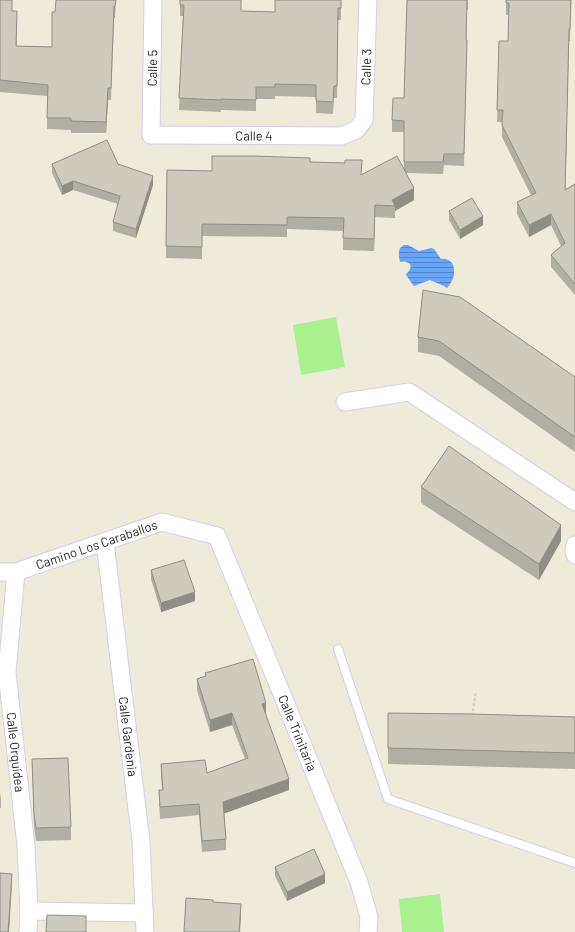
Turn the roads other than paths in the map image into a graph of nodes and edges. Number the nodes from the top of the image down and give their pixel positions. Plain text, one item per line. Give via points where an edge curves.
1 (153, 0) edge
2 (368, 0) edge
3 (356, 130) joint
4 (151, 135) joint
5 (345, 402) dead end
6 (575, 502) edge
7 (217, 536) joint
8 (105, 542) junction
9 (575, 545) edge
10 (575, 555) edge
11 (8, 572) edge
12 (338, 649) dead end
13 (575, 863) edge
14 (28, 911) junction
15 (144, 913) junction
16 (28, 932) edge
17 (145, 932) edge
18 (368, 932) edge

1 - 4 street, Calle 5
2 - 3 street, Calle 3 via 364,120
3 - 4 street, Calle 4 via 341,136
5 - 6 street via 410,392
7 - 8 street, Camino Los Caraballos via 162,522
7 - 18 street, Calle Trinitaria via 359,882 369,917
8 - 11 street, Camino Los Caraballos
8 - 15 street, Calle Gardenia via 141,842
9 - 10 street
11 - 14 street, Calle Orquídea via 8,672 26,846
12 - 13 lane via 388,799
14 - 15 street
14 - 16 street, Calle Orquídea
15 - 17 street, Calle Gardenia

